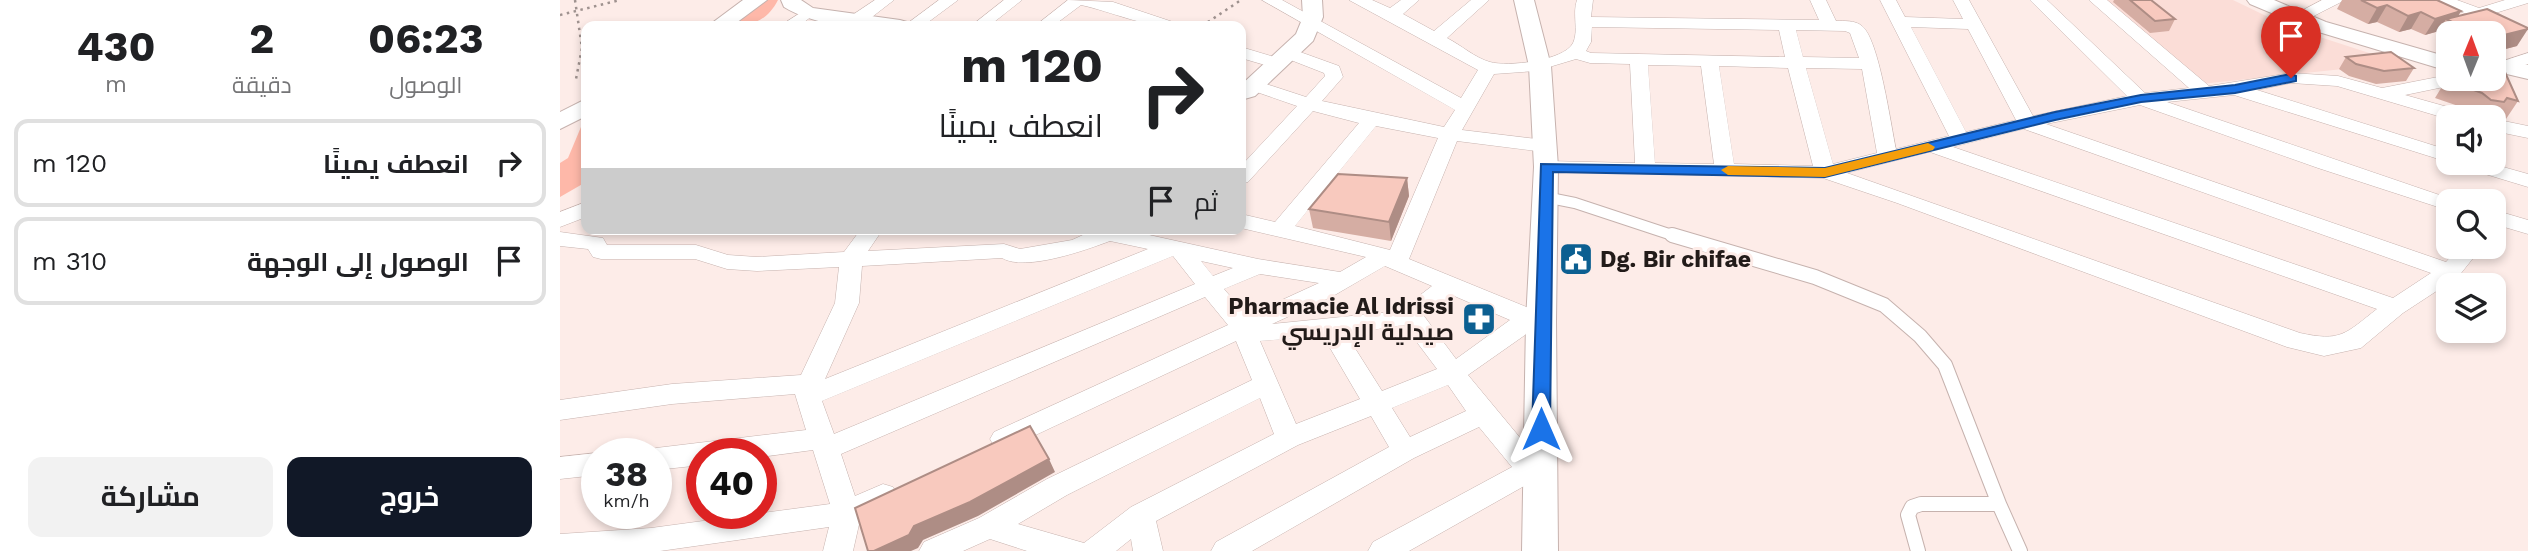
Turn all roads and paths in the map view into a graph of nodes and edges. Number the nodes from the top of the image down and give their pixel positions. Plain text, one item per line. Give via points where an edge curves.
1 (575, 0) edge
2 (620, 0) edge
3 (757, 0) edge
4 (886, 0) edge
5 (950, 0) edge
6 (1014, 0) edge
7 (1078, 0) edge
8 (1241, 0) edge
9 (1270, 0) edge
10 (1312, 0) edge
11 (1357, 0) edge
12 (1411, 0) edge
13 (1481, 0) edge
14 (1524, 0) edge
15 (1585, 0) edge
16 (1818, 0) edge
17 (1888, 0) edge
18 (1961, 0) edge
19 (2038, 0) edge
20 (2097, 0) edge
21 (2257, 0) edge
22 (2337, 0) edge
23 (2441, 0) edge
24 (2522, 0) edge
25 (797, 4) edge
26 (2299, 10) edge
27 (577, 11) junction
28 (1124, 11) junction
29 (2472, 13) junction
30 (560, 15) edge
31 (1392, 15) junction
32 (857, 20) junction
33 (726, 21) edge
34 (790, 21) edge
35 (864, 21) edge
36 (919, 21) edge
37 (986, 21) edge
38 (1050, 21) edge
39 (1113, 21) edge
40 (1153, 21) edge
41 (1210, 21) edge
42 (2490, 21) edge
43 (1583, 22) junction
44 (1900, 22) junction
45 (1311, 24) junction
46 (1975, 24) junction
47 (1786, 26) junction
48 (1830, 27) junction
49 (1435, 38) junction
50 (581, 41) edge
51 (2436, 49) edge
52 (581, 53) edge
53 (1246, 53) edge
54 (1574, 53) junction
55 (1282, 58) junction
56 (2528, 58) edge
57 (1639, 60) junction
58 (1709, 60) junction
59 (2436, 60) edge
60 (1796, 62) junction
61 (1870, 64) junction
62 (1540, 66) junction
63 (2506, 66) edge
64 (1488, 68) junction
65 (2506, 70) edge
66 (2528, 72) edge
67 (2506, 73) edge
68 (576, 79) dead end
69 (2528, 82) edge
70 (2436, 83) edge
71 (1248, 89) edge
72 (2235, 89) junction
73 (2206, 93) junction
74 (2382, 94) junction
75 (2141, 99) junction
76 (1308, 106) junction
77 (1465, 108) junction
78 (581, 109) edge
79 (2436, 110) edge
80 (1371, 120) junction
81 (560, 122) edge
82 (2028, 124) junction
83 (2506, 127) edge
84 (2528, 132) edge
85 (1449, 136) junction
86 (1960, 139) junction
87 (1931, 146) junction
88 (2436, 152) edge
89 (1887, 156) junction
90 (1546, 157) junction
91 (1645, 168) junction
92 (1725, 170) junction
93 (1825, 172) junction
94 (1246, 173) edge
95 (2506, 174) edge
96 (2528, 181) edge
97 (1545, 197) junction
98 (2436, 199) edge
99 (581, 211) edge
100 (560, 220) edge
101 (2506, 221) edge
102 (1246, 223) edge
103 (2528, 227) edge
104 (1281, 229) junction
105 (868, 235) edge
106 (1094, 235) edge
107 (1117, 235) edge
108 (560, 239) edge
109 (1176, 249) junction
110 (851, 259) junction
111 (1391, 259) junction
112 (2461, 259) edge
113 (1258, 266) junction
114 (2450, 272) junction
115 (1344, 280) junction
116 (1449, 285) junction
117 (1211, 286) junction
118 (2395, 307) junction
119 (1410, 315) junction
120 (1533, 319) junction
121 (1243, 327) junction
122 (1331, 329) junction
123 (1453, 373) junction
124 (1266, 384) junction
125 (809, 390) junction
126 (1377, 403) junction
127 (560, 410) edge
128 (1483, 414) junction
129 (1289, 438) junction
130 (823, 444) junction
131 (777, 448) edge
132 (980, 450) edge
133 (1405, 451) junction
134 (581, 466) edge
135 (560, 468) edge
136 (1536, 477) junction
137 (907, 484) edge
138 (1999, 503) junction
139 (847, 513) junction
140 (1141, 515) junction
141 (989, 526) junction
142 (560, 546) edge
143 (1057, 550) edge
144 (838, 551) edge
145 (934, 551) edge
146 (1095, 551) edge
147 (1148, 551) edge
148 (1226, 551) edge
149 (1383, 551) edge
150 (1540, 551) edge
151 (1918, 551) edge
152 (2020, 551) edge

1 - 27 path
2 - 27 path
3 - 33 street
4 - 32 street
5 - 36 street
6 - 37 street
7 - 28 street
7 - 38 street
8 - 41 path
9 - 45 street
10 - 45 street
11 - 31 street
12 - 31 street
13 - 49 street
14 - 62 street
15 - 43 street via 1580,9
16 - 48 street
17 - 44 street
18 - 46 street
19 - 75 street
20 - 73 street
21 - 26 street
22 - 26 street
23 - 29 street
24 - 29 street
25 - 32 street
25 - 34 street
26 - 51 street
26 - 59 street
27 - 30 path
27 - 50 path
28 - 39 street
28 - 40 street
29 - 42 street
31 - 49 street
32 - 35 street
43 - 47 street
43 - 54 street via 1582,40
44 - 46 street
44 - 86 street
45 - 55 street via 1302,42
45 - 77 street
46 - 82 street
47 - 48 street
47 - 60 street
48 - 61 street via 1857,30
49 - 64 street
52 - 68 path
53 - 55 street
54 - 57 street
54 - 62 street
55 - 71 street
55 - 76 street via 1326,66 1335,74
56 - 63 street
57 - 58 street
57 - 91 street
58 - 60 street
58 - 92 street
60 - 61 street
60 - 93 street
61 - 89 street
62 - 64 street
62 - 90 street
64 - 77 street
65 - 66 street
67 - 69 street
70 - 74 street
71 - 76 street
72 - 73 street
72 - 74 street via 2308,78
72 - 88 street
73 - 75 street
74 - 79 street
75 - 82 street
75 - 98 street
76 - 80 street
76 - 94 street
77 - 85 street
78 - 81 street
80 - 85 street
80 - 104 street
82 - 86 street
82 - 114 street
83 - 84 street
85 - 90 street
85 - 111 street
86 - 87 street
87 - 89 street
87 - 118 street
89 - 93 street
90 - 91 street
90 - 97 street
91 - 92 street
92 - 93 street
93 - 118 street via 2315,346 2352,342
95 - 96 street
97 - 120 street
97 - 138 lane via 1575,202 1624,221 1815,277 1884,305 1945,365
99 - 100 street
101 - 103 street
102 - 104 street
104 - 111 street via 1355,245
105 - 110 street
106 - 110 street via 1076,246 1020,256 1004,251
107 - 109 street
108 - 110 street via 595,243 601,252 696,252 741,264
109 - 113 street
109 - 117 street
109 - 125 street
110 - 125 street via 847,303
111 - 115 street
111 - 116 street
112 - 114 street
113 - 115 street
113 - 117 street
114 - 118 street
115 - 121 street
116 - 119 street
116 - 120 street
117 - 121 street
117 - 130 street
119 - 122 street
119 - 123 street
120 - 123 street
120 - 136 street
121 - 122 street via 1264,333
121 - 124 street
121 - 132 street
122 - 126 street
123 - 126 street
123 - 128 street
124 - 129 street
124 - 141 street via 1057,487
125 - 127 street via 671,394
125 - 130 street
126 - 129 street
126 - 133 street
128 - 133 street
128 - 136 street
129 - 140 street
130 - 131 street
130 - 139 street
133 - 148 street
134 - 135 street
136 - 149 street
136 - 150 street
137 - 139 street
138 - 151 lane via 1912,507 1909,514
138 - 152 lane
139 - 142 street via 651,540
139 - 144 street
140 - 146 street
140 - 147 street
141 - 143 street
141 - 145 street

